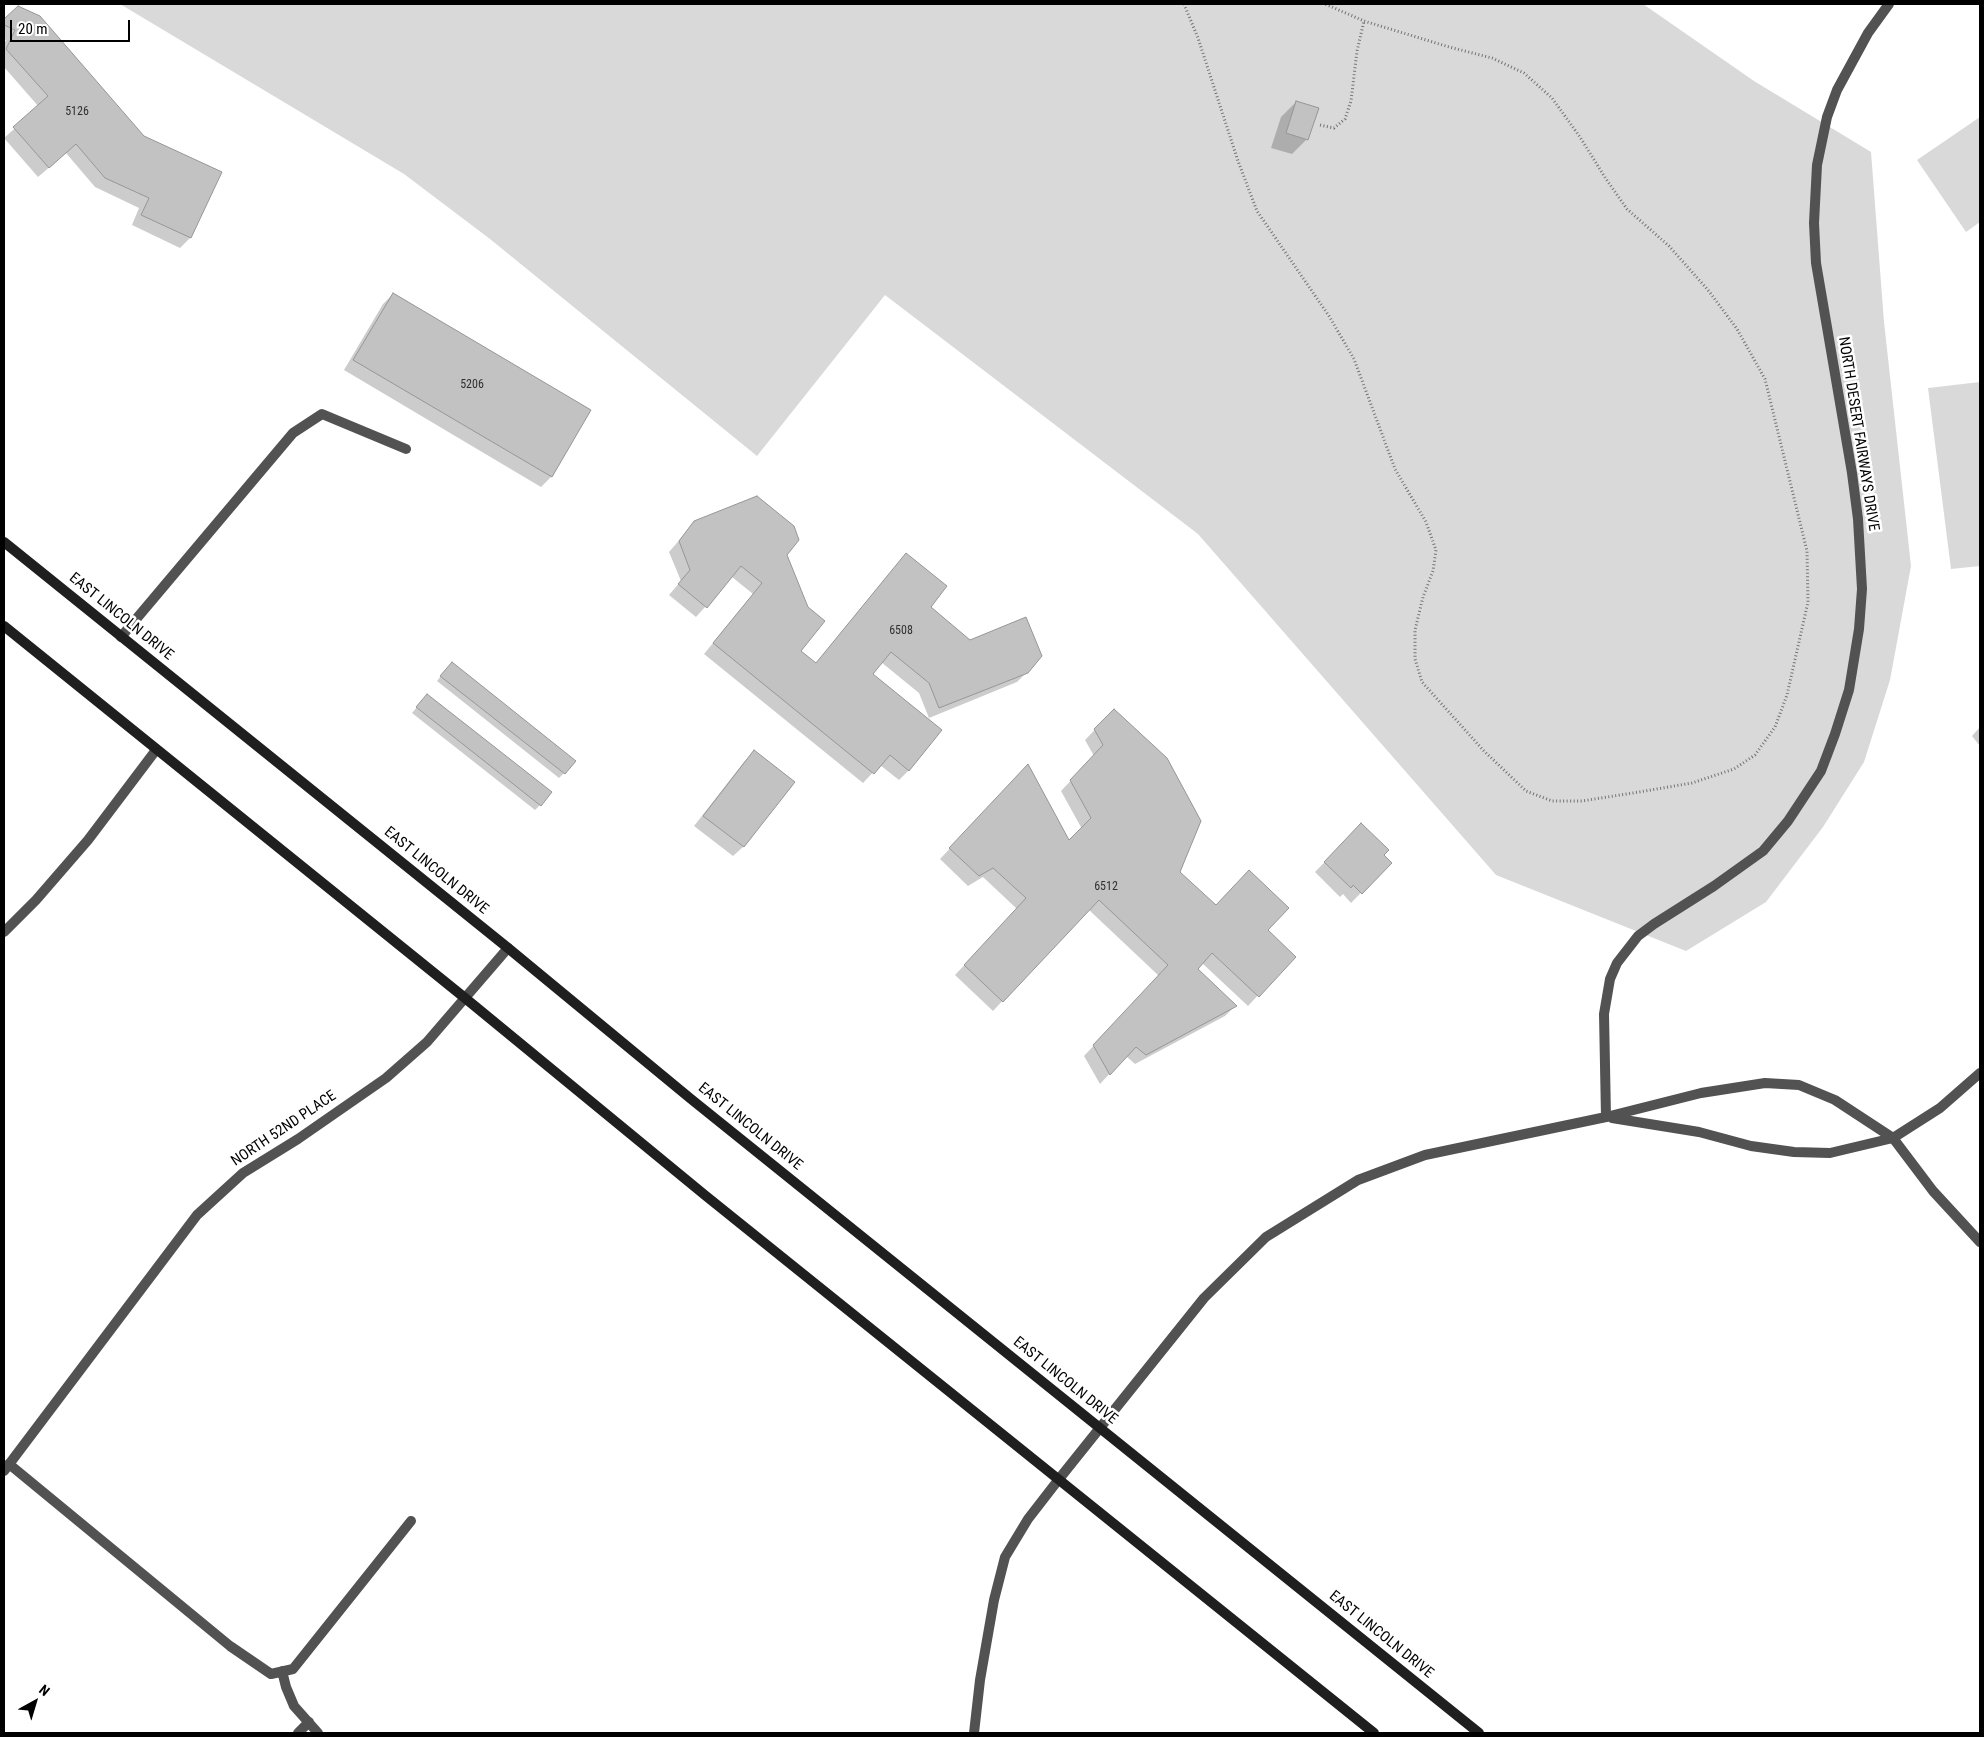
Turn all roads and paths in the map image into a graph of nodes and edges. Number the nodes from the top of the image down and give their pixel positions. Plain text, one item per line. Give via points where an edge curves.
1 (1184, 4) edge
2 (1326, 4) edge
3 (1890, 4) edge
4 (1364, 21) junction
5 (1320, 126) dead end
6 (406, 449) dead end
7 (4, 542) edge
8 (4, 626) edge
9 (121, 637) junction
10 (156, 750) junction
11 (4, 932) edge
12 (508, 948) junction
13 (465, 998) junction
14 (1980, 1073) edge
15 (1606, 1117) junction
16 (1893, 1138) junction
17 (1980, 1242) edge
18 (1100, 1428) junction
19 (7, 1467) edge
20 (1059, 1479) junction
21 (411, 1520) dead end
22 (282, 1671) junction
23 (309, 1722) junction
24 (298, 1733) edge
25 (318, 1733) edge
26 (974, 1733) edge
27 (1374, 1733) edge
28 (1479, 1733) edge

1 - 4 path via 1257,211 1329,316 1354,359 1395,469 1426,522 1436,550 1415,630 1415,659 1422,682 1484,751 1526,791 1552,801 1582,801 1641,792 1692,783 1734,769 1755,755 1775,727 1787,695 1808,602 1807,550 1765,379 1737,329 1708,290 1669,246 1627,209 1552,98 1524,72 1492,58
2 - 4 path
3 - 15 street, NORTH DESERT FAIRWAYS DRIVE via 1868,33 1837,90 1822,137 1815,191 1816,263 1858,519 1862,589 1849,690 1821,771 1797,808 1762,851 1638,936 1617,963 1610,979 1604,1014
4 - 5 path via 1345,119 1334,128
6 - 9 street via 322,414 293,433
7 - 9 main road, EAST LINCOLN DRIVE
8 - 10 main road
9 - 12 main road, EAST LINCOLN DRIVE
10 - 11 street via 88,840
10 - 13 main road
12 - 13 street, NORTH 52ND PLACE
12 - 18 main road, EAST LINCOLN DRIVE
13 - 19 street, NORTH 52ND PLACE via 427,1042 386,1078 243,1173 197,1215
13 - 20 main road
14 - 16 street via 1940,1108
15 - 16 street via 1690,1130 1751,1146 1794,1152 1830,1153
15 - 16 street via 1701,1093 1765,1082 1799,1085 1835,1100
15 - 18 street via 1425,1155 1358,1180 1266,1237 1204,1298
16 - 17 street via 1933,1192
18 - 20 street
18 - 28 main road, EAST LINCOLN DRIVE
19 - 22 street via 230,1646 271,1674
20 - 26 street via 1028,1519 1005,1557 994,1600
20 - 27 main road
21 - 22 street via 293,1669
22 - 23 street via 294,1706
23 - 24 street
23 - 25 street

